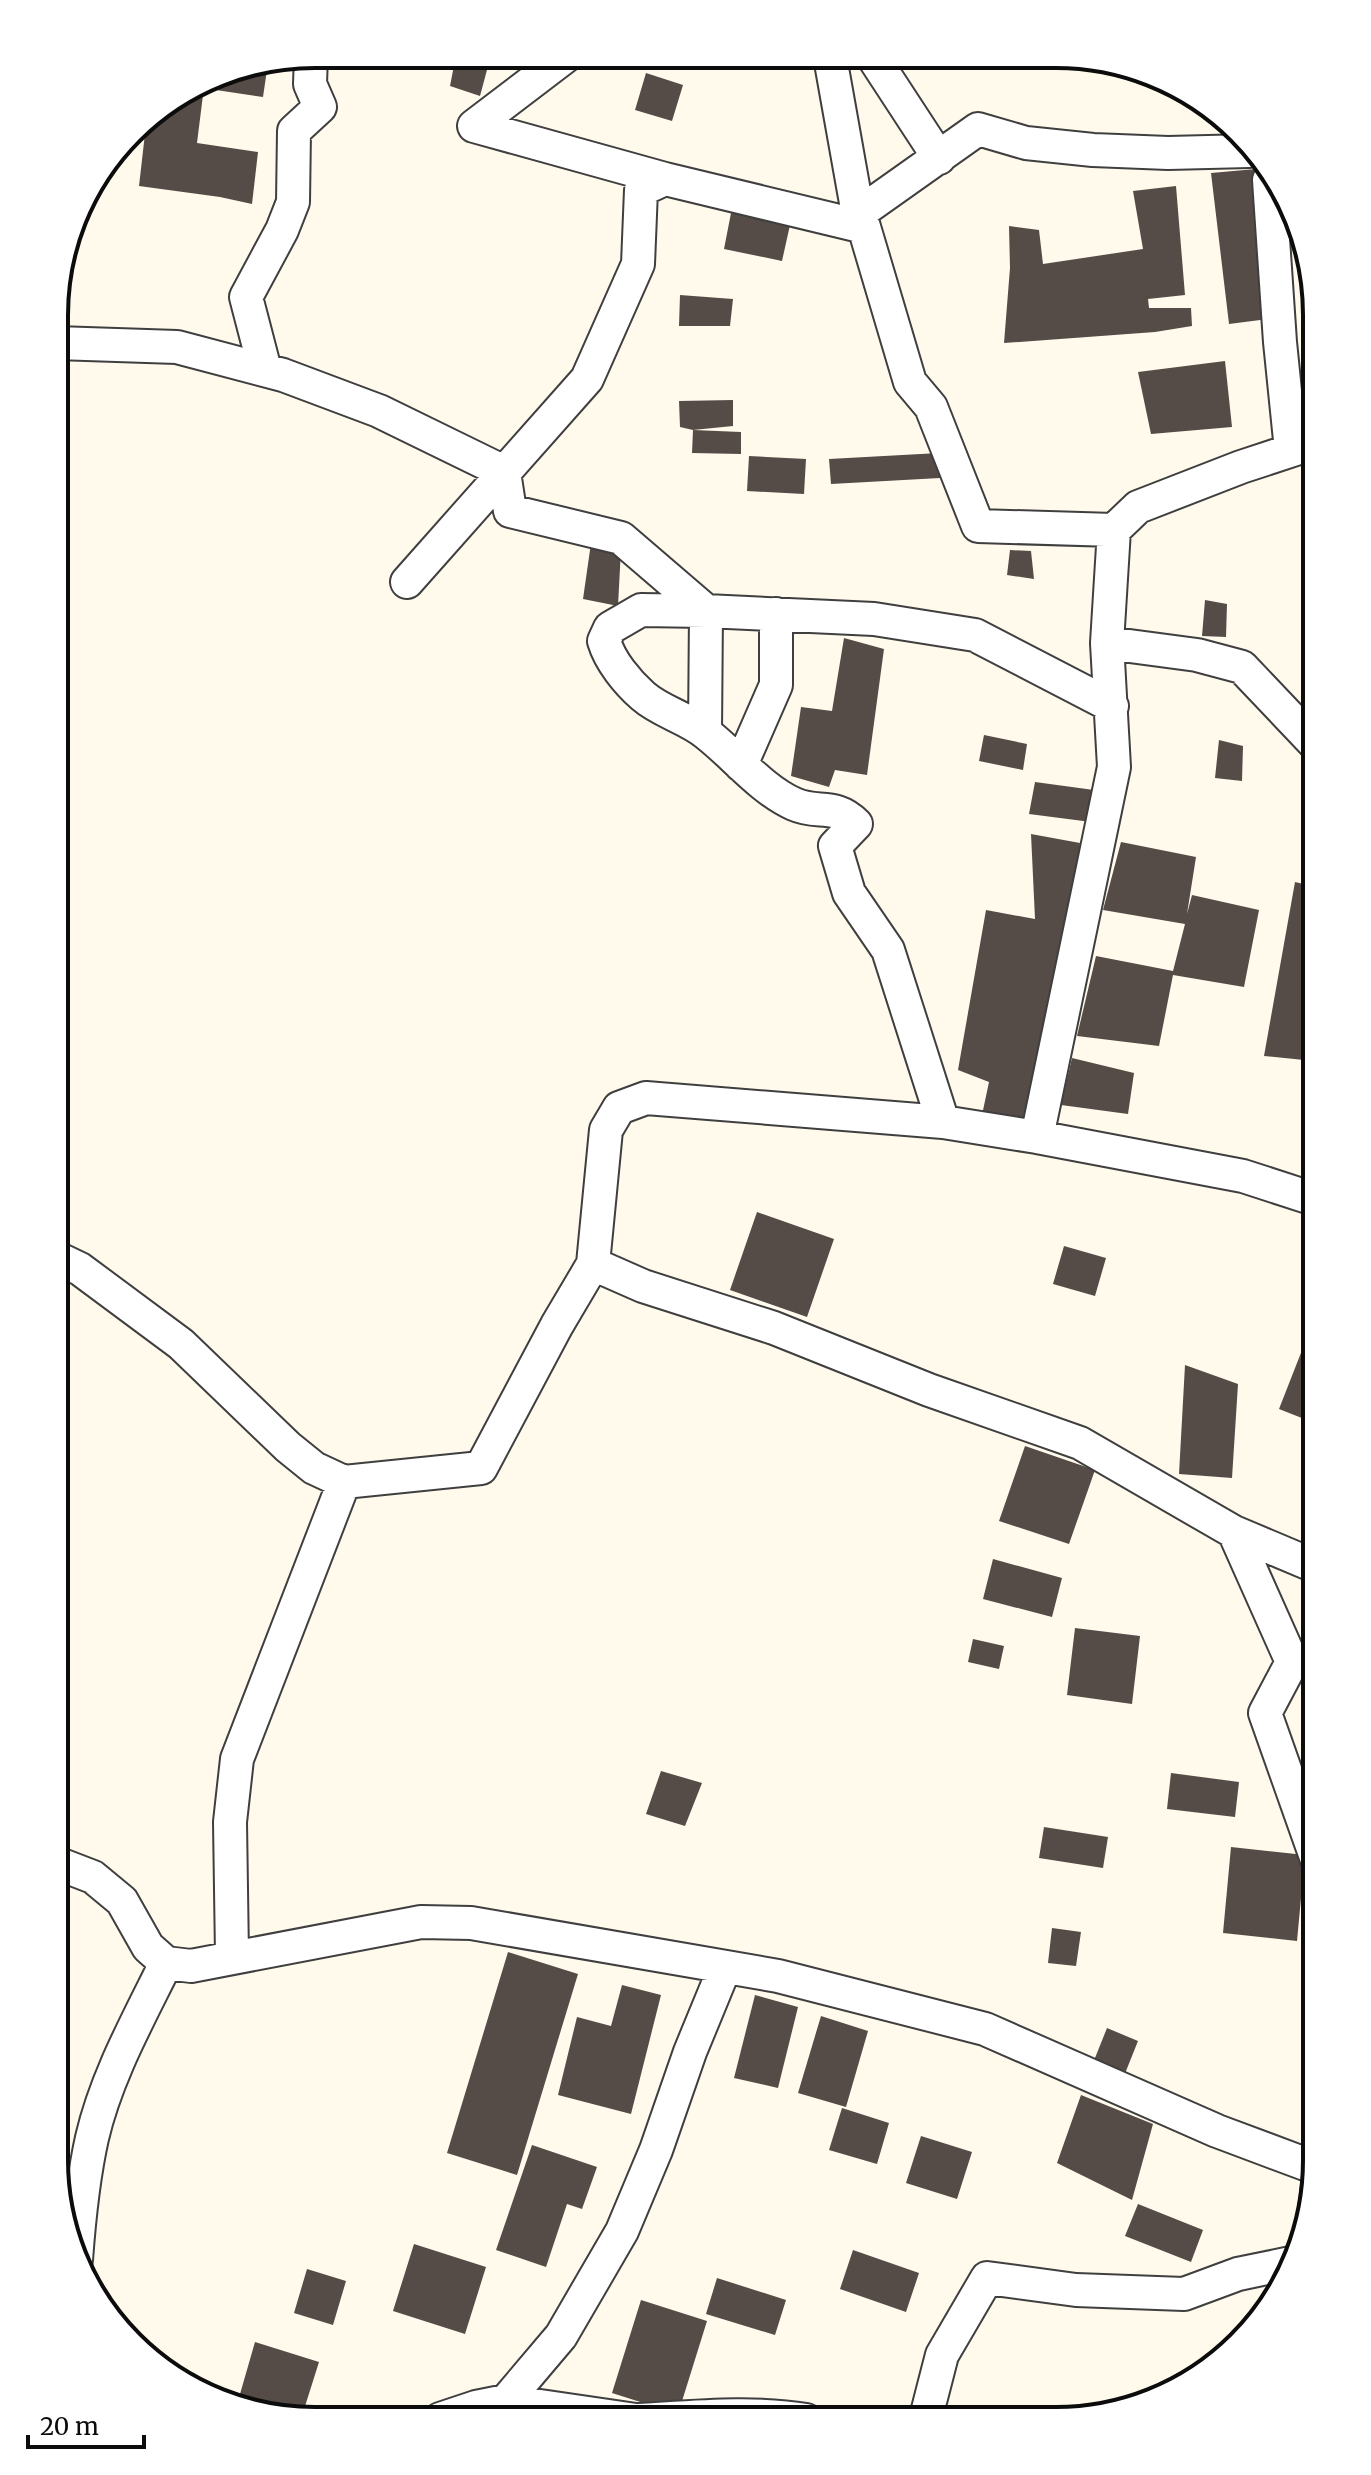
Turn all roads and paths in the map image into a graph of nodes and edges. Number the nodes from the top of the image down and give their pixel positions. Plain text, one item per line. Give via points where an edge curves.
1 (832, 68) edge
2 (880, 68) edge
3 (311, 69) edge
4 (549, 69) edge
5 (1241, 151) edge
6 (939, 158) junction
7 (665, 179) junction
8 (1270, 193) edge
9 (861, 220) junction
10 (68, 343) edge
11 (265, 370) junction
12 (1303, 441) edge
13 (1303, 446) edge
14 (504, 472) junction
15 (1114, 530) junction
16 (407, 582) dead end
17 (706, 611) junction
18 (776, 614) junction
19 (1107, 643) junction
20 (1112, 706) junction
21 (1303, 731) edge
22 (705, 732) junction
23 (741, 765) junction
24 (943, 1122) junction
25 (1037, 1137) junction
26 (1303, 1195) edge
27 (68, 1263) edge
28 (593, 1264) junction
29 (344, 1482) junction
30 (1234, 1532) junction
31 (1302, 1561) edge
32 (1302, 1818) edge
33 (68, 1866) edge
34 (232, 1956) junction
35 (166, 1963) junction
36 (725, 1967) junction
37 (1302, 2163) edge
38 (78, 2228) edge
39 (1279, 2266) edge
40 (506, 2401) junction
41 (476, 2407) edge
42 (548, 2407) edge
43 (929, 2407) edge

1 - 9 street
2 - 6 street
3 - 11 street via 310,84 320,107 294,131 293,202 246,297
4 - 7 street via 474,126
5 - 6 street via 1093,150 1026,143 978,129
6 - 9 street
7 - 9 street
7 - 14 street via 641,190 638,264 587,379
8 - 12 street via 1280,342
9 - 15 street via 910,382 931,407 978,526
10 - 11 street via 177,347
11 - 14 street via 379,411
13 - 15 street via 1138,507
14 - 16 street
14 - 17 street via 510,511 621,538
15 - 19 street
17 - 18 street
17 - 22 street
17 - 22 street via 641,610 610,628 604,641 608,655 643,697
18 - 20 street via 874,619 975,635
18 - 23 street via 776,685
19 - 20 street
19 - 21 street via 1242,667
20 - 25 street via 1114,767
22 - 23 street
23 - 24 street via 796,805 845,813 856,824 835,846 849,893 888,950
24 - 25 street
24 - 28 street via 646,1098 619,1108 606,1130
25 - 26 street via 1243,1176
27 - 29 street via 181,1344 314,1468
28 - 29 street via 481,1468
28 - 30 street via 1080,1443
29 - 34 street via 237,1759 230,1822
30 - 31 street
30 - 32 street via 1292,1662 1265,1713
33 - 35 street via 93,1877 122,1901 148,1947
34 - 35 street via 191,1966
34 - 36 street via 421,1922 471,1923
35 - 38 street via 115,2067 92,2137
36 - 37 street via 985,2029
36 - 40 street via 622,2231 561,2336
39 - 43 street via 1184,2294 1076,2290 987,2278 942,2355
40 - 41 street
40 - 42 street

